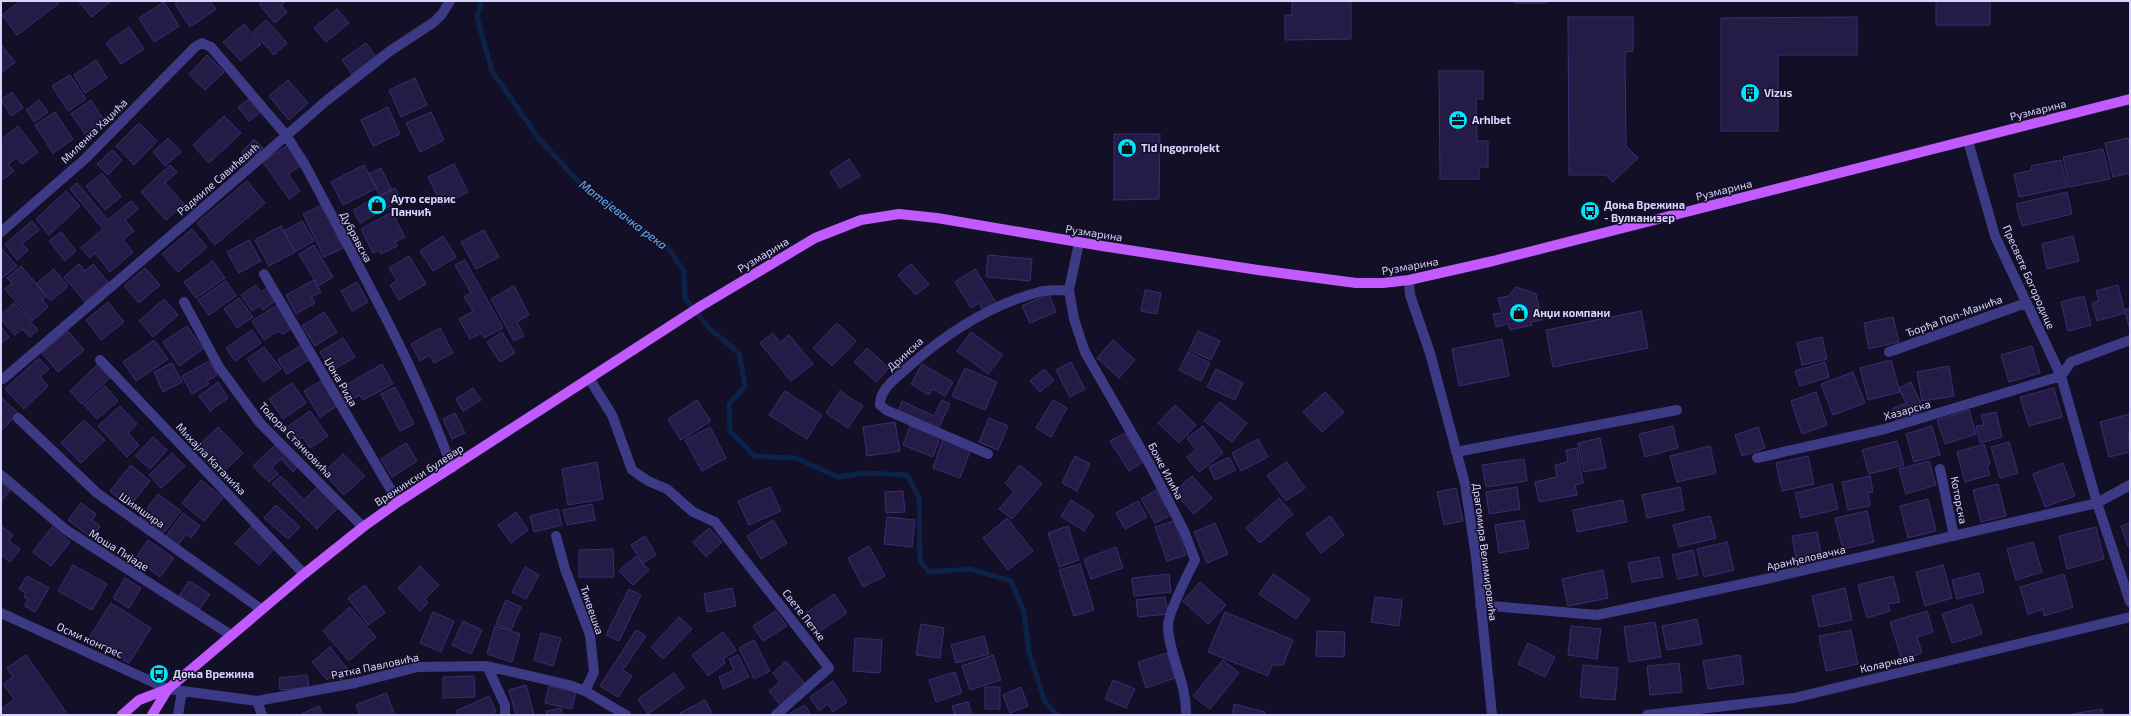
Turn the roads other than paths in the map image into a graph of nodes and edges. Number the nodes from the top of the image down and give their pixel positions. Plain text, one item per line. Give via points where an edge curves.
1 (450, 1) edge
2 (202, 43) joint
3 (2130, 99) edge
4 (286, 136) junction
5 (1968, 141) junction
6 (1, 232) edge
7 (1079, 242) junction
8 (264, 274) dead end
9 (1409, 280) junction
10 (1069, 290) junction
11 (184, 302) dead end
12 (2026, 303) junction
13 (701, 306) joint
14 (2130, 340) edge
15 (1889, 352) dead end
16 (100, 360) dead end
17 (2061, 376) junction
18 (3, 379) dead end
19 (590, 380) junction
20 (1677, 410) dead end
21 (18, 418) dead end
22 (1456, 452) junction
23 (988, 454) dead end
24 (1757, 458) dead end
25 (452, 468) junction
26 (1940, 469) dead end
27 (1, 475) edge
28 (2130, 485) edge
29 (398, 502) junction
30 (2097, 503) junction
31 (363, 527) junction
32 (556, 536) dead end
33 (1954, 536) junction
34 (304, 574) junction
35 (2130, 602) edge
36 (1480, 604) junction
37 (261, 609) junction
38 (1, 613) edge
39 (2130, 617) edge
40 (231, 635) junction
41 (487, 666) junction
42 (168, 689) junction
43 (182, 691) junction
44 (585, 691) junction
45 (257, 701) junction
46 (122, 715) edge
47 (152, 715) edge
48 (178, 715) edge
49 (262, 715) edge
50 (505, 715) edge
51 (626, 715) edge
52 (776, 715) edge
53 (1186, 715) edge
54 (1492, 715) edge
55 (1646, 715) edge

1 - 4 street, Радмиле Савићевић via 434,22 356,77
2 - 4 street, Дубравска via 211,47
2 - 6 street, Миленка Хаџића via 195,47 86,158
3 - 5 main road, Рузмарина
4 - 18 street, Радмиле Савићевић
4 - 25 street, Дубравска via 305,165 411,366 436,422
5 - 9 main road, Рузмарина
5 - 12 street, Пресвете Богородице via 1995,236
7 - 9 main road, Рузмарина via 1330,280 1383,283
7 - 10 street, Боже Илића
7 - 13 main road, Рузмарина via 938,218 899,214 869,219 815,238
8 - 29 street, Џона Рида
9 - 22 street, Драгомира Велимировића via 1410,295 1430,353
10 - 23 street, Дринска via 1040,291 1003,304 965,325 934,345 892,382 881,397 880,405 886,410
10 - 53 street, Боже Илића via 1074,319 1085,352 1150,465 1184,531 1195,560 1168,624 1181,676
11 - 31 street, Тодора Станковића via 219,367 260,423
12 - 15 street, Ђорђа Поп-Манића
12 - 17 street, Пресвете Богородице
13 - 19 main road, Врежински булевар
14 - 17 street via 2071,362
16 - 34 street, Михајла Катанића
17 - 24 street, Хазарска via 1885,429
17 - 30 street, Пресвете Богородице
19 - 25 main road, Врежински булевар
19 - 52 street, Свете Петке via 612,415 632,470 667,489 693,512 716,522 830,668
20 - 22 street
21 - 37 street, Шимшира via 97,493
22 - 36 street, Драгомира Велимировића via 1465,484
25 - 29 main road, Врежински булевар
26 - 33 street, Которска
27 - 40 street, Моша Пијаде via 66,530
28 - 30 street, Аранђеловачка
29 - 31 main road, Врежински булевар
30 - 33 street, Аранђеловачка
30 - 35 street, Пресвете Богородице
31 - 34 main road, Врежински булевар
32 - 44 street, Тиквешка via 565,569 590,635 594,672
33 - 36 street, Аранђеловачка via 1597,615
34 - 37 main road, Врежински булевар
36 - 54 street, Драгомира Велимировића
37 - 40 main road, Врежински булевар
38 - 42 street, Осми конгрес
39 - 55 street, Коларчева via 1794,698
40 - 42 main road, Врежински булевар
41 - 44 street, Ратка Павловића
41 - 45 street, Ратка Павловића via 418,667 355,683
41 - 50 street via 505,706
42 - 43 street, Ратка Павловића
42 - 46 main road, Врежински булевар via 139,700
42 - 47 main road, Врежински булевар
43 - 45 street, Ратка Павловића
43 - 48 street
44 - 51 street, Ратка Павловића
45 - 49 street

